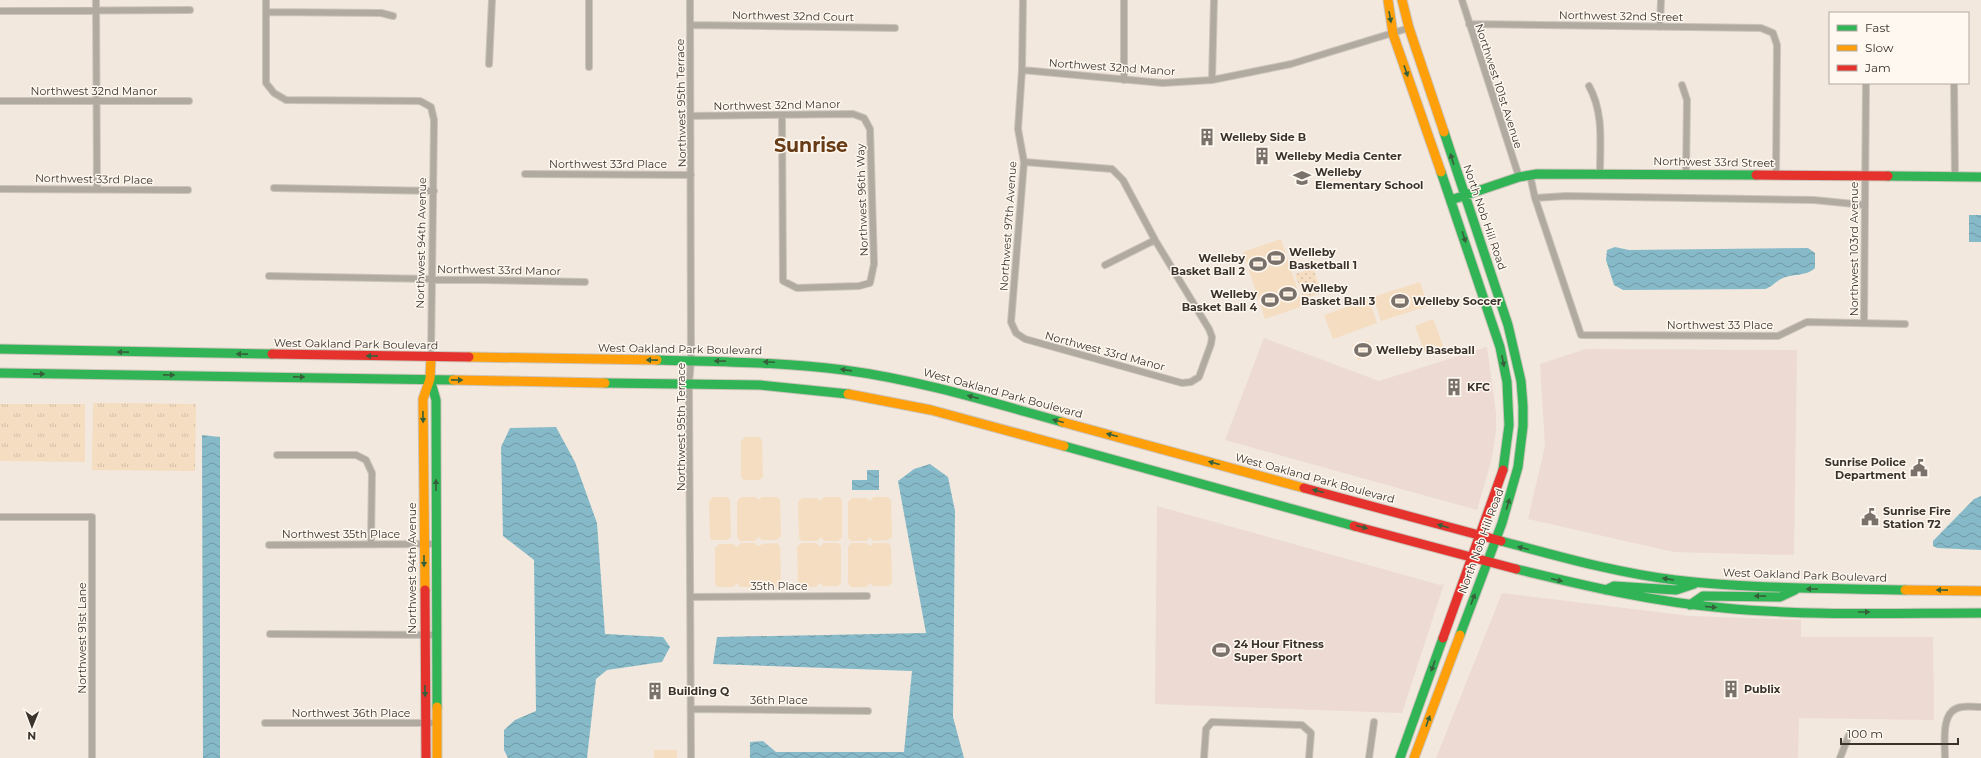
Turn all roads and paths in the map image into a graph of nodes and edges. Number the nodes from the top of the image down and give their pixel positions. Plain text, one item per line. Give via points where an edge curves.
1 (96, 0) edge
2 (266, 0) edge
3 (492, 0) edge
4 (589, 0) edge
5 (690, 0) edge
6 (1023, 0) edge
7 (1124, 0) edge
8 (1214, 0) edge
9 (1388, 0) edge
10 (1402, 0) edge
11 (1462, 0) edge
12 (1661, 0) edge
13 (190, 10) dead end
14 (0, 11) edge
15 (96, 12) junction
16 (266, 12) junction
17 (393, 16) dead end
18 (1469, 24) junction
19 (690, 25) junction
20 (1660, 27) junction
21 (895, 28) dead end
22 (1409, 28) junction
23 (1393, 34) junction
24 (489, 64) dead end
25 (589, 67) dead end
26 (1022, 70) junction
27 (1124, 80) junction
28 (1212, 80) junction
29 (1866, 84) edge
30 (1954, 84) edge
31 (1682, 85) dead end
32 (1589, 86) dead end
33 (0, 101) edge
34 (98, 101) junction
35 (189, 101) dead end
36 (782, 115) junction
37 (690, 116) junction
38 (864, 118) joint
39 (1024, 162) junction
40 (1600, 173) junction
41 (525, 174) dead end
42 (1686, 174) junction
43 (691, 175) junction
44 (1530, 175) junction
45 (1776, 175) junction
46 (1864, 175) junction
47 (1955, 176) junction
48 (1981, 177) edge
49 (1519, 178) junction
50 (274, 188) dead end
51 (0, 189) edge
52 (97, 189) junction
53 (188, 190) dead end
54 (434, 191) junction
55 (1465, 196) junction
56 (1535, 198) junction
57 (1451, 200) junction
58 (1864, 206) junction
59 (1155, 240) junction
60 (1105, 265) dead end
61 (269, 276) dead end
62 (433, 279) junction
63 (585, 282) dead end
64 (1864, 323) junction
65 (1905, 324) dead end
66 (1016, 333) joint
67 (0, 349) edge
68 (431, 357) junction
69 (691, 361) junction
70 (0, 372) edge
71 (430, 379) junction
72 (689, 384) junction
73 (277, 455) dead end
74 (0, 517) edge
75 (1480, 536) junction
76 (1495, 540) junction
77 (371, 543) junction
78 (424, 544) junction
79 (436, 544) junction
80 (269, 545) dead end
81 (1473, 558) junction
82 (1486, 561) junction
83 (1698, 583) junction
84 (1797, 589) junction
85 (1604, 591) junction
86 (1981, 591) edge
87 (867, 596) dead end
88 (691, 597) junction
89 (1690, 605) junction
90 (1981, 613) edge
91 (270, 634) dead end
92 (425, 634) junction
93 (437, 635) junction
94 (1981, 707) edge
95 (691, 710) junction
96 (868, 711) dead end
97 (1374, 722) dead end
98 (265, 723) dead end
99 (426, 723) junction
100 (436, 723) junction
101 (1849, 735) dead end
102 (92, 758) edge
103 (426, 758) edge
104 (437, 758) edge
105 (691, 758) edge
106 (1204, 758) edge
107 (1309, 758) edge
108 (1369, 758) edge
109 (1400, 758) edge
110 (1414, 758) edge
111 (1840, 758) edge
112 (1945, 758) edge

1 - 15 street
2 - 16 street
3 - 24 street
4 - 25 street
5 - 19 street, Northwest 95th Terrace
6 - 26 street, Northwest 97th Avenue
7 - 27 street
8 - 28 street
9 -> 23 main road, North Nob Hill Road
10 - 22 main road, North Nob Hill Road
11 - 18 street, Northwest 101st Avenue
12 - 20 street
13 - 15 street
14 - 15 street
15 - 34 street
16 - 17 street via 380,12
16 - 54 street, Northwest 94th Avenue via 266,83 274,93 286,100 420,101 431,107 434,120
18 - 20 street, Northwest 32nd Street
18 - 49 street, Northwest 101st Avenue
19 - 21 street, Northwest 32nd Court
19 - 37 street, Northwest 95th Terrace
20 - 45 street, Northwest 32nd Street via 1761,28 1773,33 1777,45
22 - 23 street, Northwest 32nd Manor
55 -> 22 main road, North Nob Hill Road
23 - 28 street, Northwest 32nd Manor via 1291,64
23 -> 57 main road, North Nob Hill Road
26 - 27 street, Northwest 32nd Manor
26 - 39 street, Northwest 97th Avenue via 1018,129
27 - 28 street, Northwest 32nd Manor via 1163,83
29 - 46 street, Northwest 103rd Avenue
30 - 47 street
31 - 42 street via 1687,100
32 - 40 street via 1600,115
33 - 34 street, Northwest 32nd Manor
34 - 35 street, Northwest 32nd Manor
34 - 52 street
36 - 37 street, Northwest 32nd Manor
36 - 38 street, Northwest 32nd Manor via 853,114
36 - 38 street, Northwest 96th Way via 783,281 797,288 859,286 870,283 874,264 870,129
37 - 43 street, Northwest 95th Terrace
39 - 59 street via 1112,169 1123,180
39 - 66 street, Northwest 97th Avenue via 1011,322
40 - 42 main road, Northwest 33rd Street
40 - 44 main road, Northwest 33rd Street
41 - 43 street, Northwest 33rd Place
42 - 45 main road, Northwest 33rd Street
43 - 69 street, Northwest 95th Terrace
44 - 49 main road, Northwest 33rd Street
44 - 56 street
45 - 46 main road, Northwest 33rd Street
46 - 47 main road, Northwest 33rd Street
46 - 58 street, Northwest 103rd Avenue
47 - 48 main road, Northwest 33rd Street
49 - 55 main road, Northwest 33rd Street
50 - 54 street
51 - 52 street, Northwest 33rd Place
52 - 53 street, Northwest 33rd Place
54 - 62 street, Northwest 94th Avenue
55 - 57 main road, Northwest 33rd Street
76 -> 55 main road, North Nob Hill Road via 1518,467 1523,426 1521,381 1508,325
56 - 58 street via 1574,196 1814,200
56 - 64 street, Northwest 33 Place via 1581,335 1778,336 1807,322
57 -> 75 main road, North Nob Hill Road via 1500,347 1509,404 1504,466
58 - 64 street, Northwest 103rd Avenue
59 - 60 street
59 - 66 street, Northwest 33rd Manor via 1212,338 1199,377 1191,382 1182,383 1025,339
61 - 62 street, Northwest 33rd Manor
62 - 63 street, Northwest 33rd Manor
62 - 68 street, Northwest 94th Avenue
64 - 65 street, Northwest 33 Place
68 -> 67 main road, West Oakland Park Boulevard
69 -> 68 main road, West Oakland Park Boulevard
68 - 71 main road, Northwest 94th Avenue
69 - 72 street, Northwest 95th Terrace
75 -> 69 main road, West Oakland Park Boulevard via 908,380 818,366
70 -> 71 main road
71 -> 72 main road
71 -> 78 main road, Northwest 94th Avenue via 423,398
79 -> 71 main road, Northwest 94th Avenue via 436,400
72 -> 81 main road via 801,387 845,392 913,405
72 - 88 street, Northwest 95th Terrace
73 - 77 street via 356,455 366,460 372,473
74 - 102 street, Northwest 91st Lane via 92,517
75 - 76 main road, West Oakland Park Boulevard
75 - 81 main road, North Nob Hill Road
76 - 82 main road, North Nob Hill Road
83 -> 76 main road, West Oakland Park Boulevard via 1601,567
77 - 78 street, Northwest 35th Place
77 - 80 street, Northwest 35th Place
78 - 79 street, Northwest 35th Place
78 -> 92 main road, Northwest 94th Avenue
79 - 93 main road, Northwest 94th Avenue
81 - 82 main road
81 -> 109 main road, North Nob Hill Road
82 -> 85 main road
110 -> 82 main road, North Nob Hill Road
83 - 84 main road, West Oakland Park Boulevard
83 - 85 main road via 1676,590 1614,586
86 -> 84 main road, West Oakland Park Boulevard
84 -> 89 main road via 1780,597 1703,596
85 - 89 main road
87 - 88 street, 35th Place
88 - 95 street, Northwest 95th Terrace
89 -> 90 main road via 1791,611
91 - 92 street
92 - 93 street
92 -> 99 main road, Northwest 94th Avenue
93 - 100 main road, Northwest 94th Avenue
94 - 112 street via 1961,707 1947,718
95 - 96 street, 36th Place
95 - 105 street, Northwest 95th Terrace
97 - 108 street
98 - 99 street, Northwest 36th Place
99 - 100 street, Northwest 36th Place
99 - 103 main road, Northwest 94th Avenue
100 - 104 main road, Northwest 94th Avenue
101 - 111 street
106 - 107 street via 1206,729 1212,722 1302,725 1311,733

